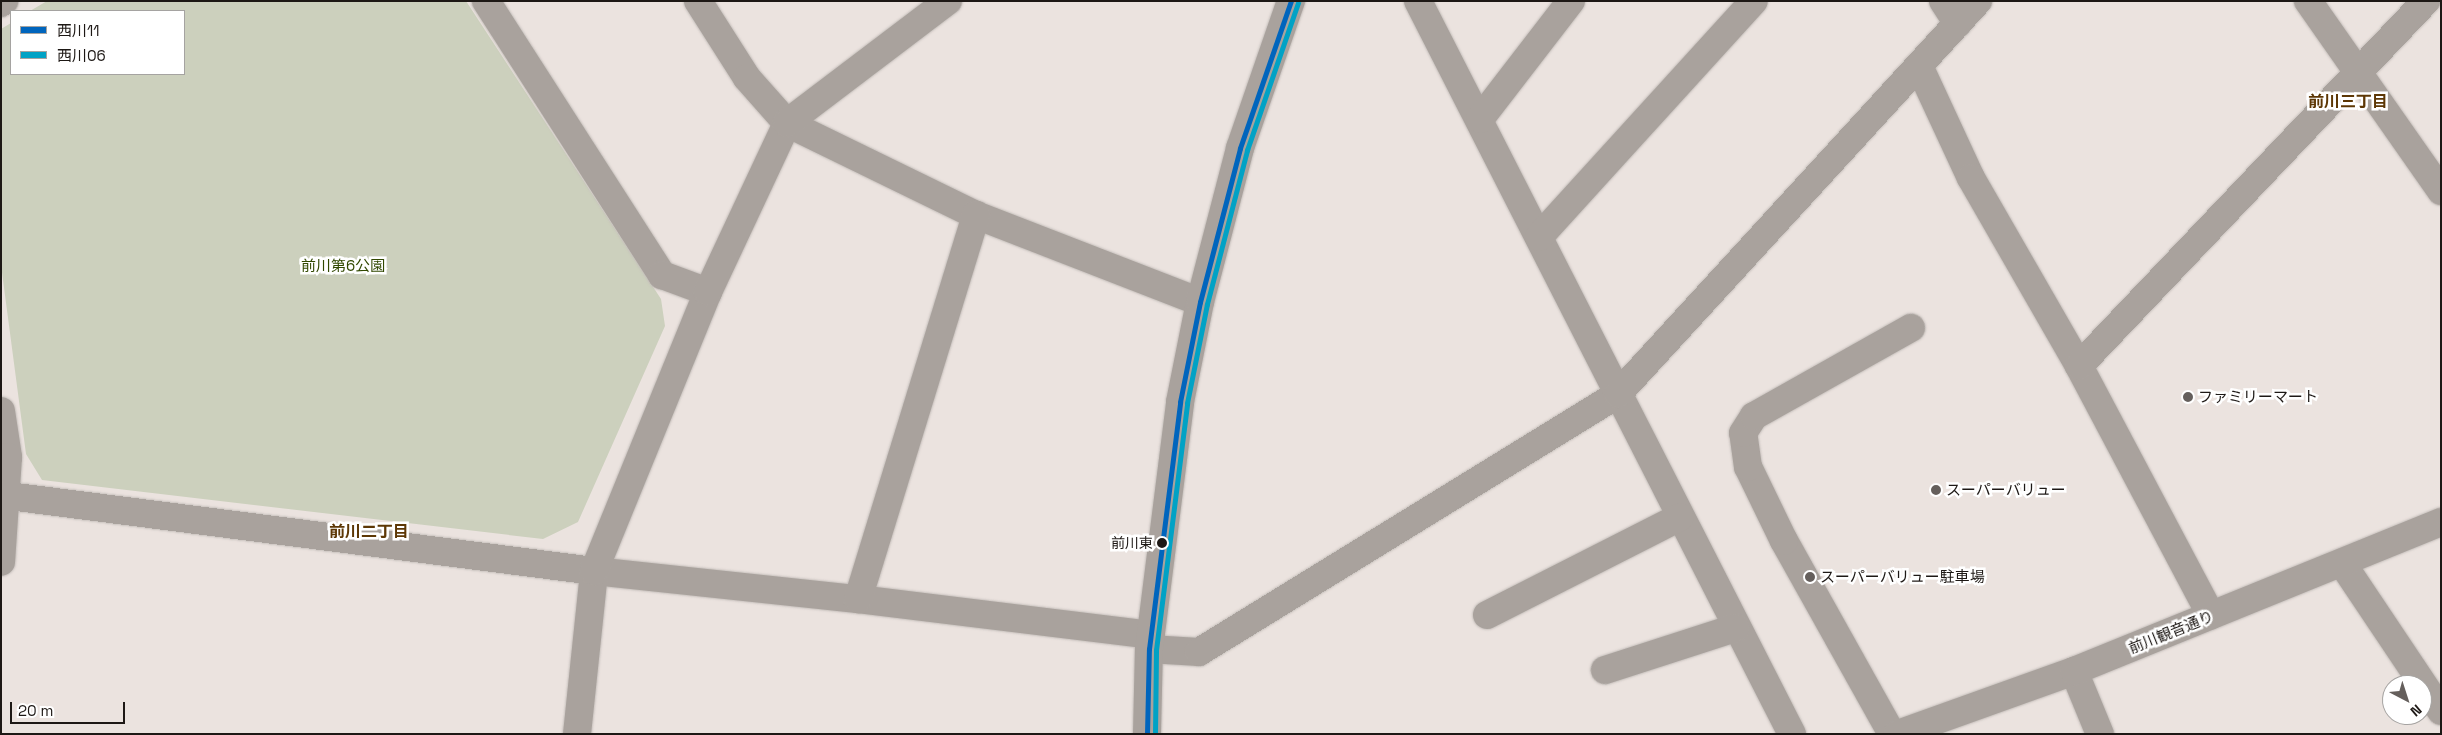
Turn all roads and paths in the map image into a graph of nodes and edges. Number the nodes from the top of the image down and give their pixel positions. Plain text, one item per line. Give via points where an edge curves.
1 (486, 1) edge
2 (698, 1) edge
3 (948, 1) edge
4 (1291, 1) edge
5 (1418, 1) edge
6 (1571, 1) edge
7 (1754, 1) edge
8 (1943, 1) edge
9 (1978, 1) edge
10 (2308, 1) edge
11 (2426, 1) edge
12 (1958, 24) junction
13 (1919, 66) junction
14 (2358, 75) junction
15 (1480, 119) junction
16 (787, 123) junction
17 (2441, 191) edge
18 (976, 215) junction
19 (1539, 237) junction
20 (708, 292) junction
21 (1200, 302) junction
22 (1911, 328) dead end
23 (2079, 366) junction
24 (1618, 394) junction
25 (1, 411) edge
26 (4, 495) edge
27 (1680, 517) junction
28 (2441, 522) edge
29 (1, 562) edge
30 (2342, 563) junction
31 (594, 571) junction
32 (858, 599) junction
33 (1487, 615) dead end
34 (2211, 615) junction
35 (1735, 628) junction
36 (1150, 642) junction
37 (1605, 670) dead end
38 (2074, 670) junction
39 (2441, 710) edge
40 (577, 734) edge
41 (1147, 734) edge
42 (1792, 734) edge
43 (1892, 734) edge
44 (1898, 734) edge
45 (2100, 734) edge

1 - 20 street via 662,276
2 - 16 street via 747,78
3 - 16 street
4 - 21 street via 1240,148
5 - 15 street
6 - 15 street
7 - 19 street
8 - 12 street
9 - 12 street
10 - 14 street
11 - 14 street
12 - 13 street
13 - 23 street via 1971,178
13 - 24 street
14 - 17 street
14 - 23 street
15 - 19 street
16 - 18 street
16 - 20 street
18 - 21 street
18 - 32 street
19 - 24 street
20 - 31 street
21 - 36 street via 1180,402
22 - 43 street via 1754,416 1743,434 1748,467 1784,541
23 - 34 street
24 - 27 street
24 - 36 street via 1199,652
25 - 26 street via 8,457
26 - 29 street
26 - 31 street
27 - 33 street
27 - 35 street
28 - 30 street, 前川観音通り
30 - 34 street, 前川観音通り
30 - 39 street
31 - 32 street
31 - 40 street
32 - 36 street
34 - 38 street, 前川観音通り
35 - 37 street
35 - 42 street
36 - 41 street
38 - 44 street, 前川観音通り
38 - 45 street

